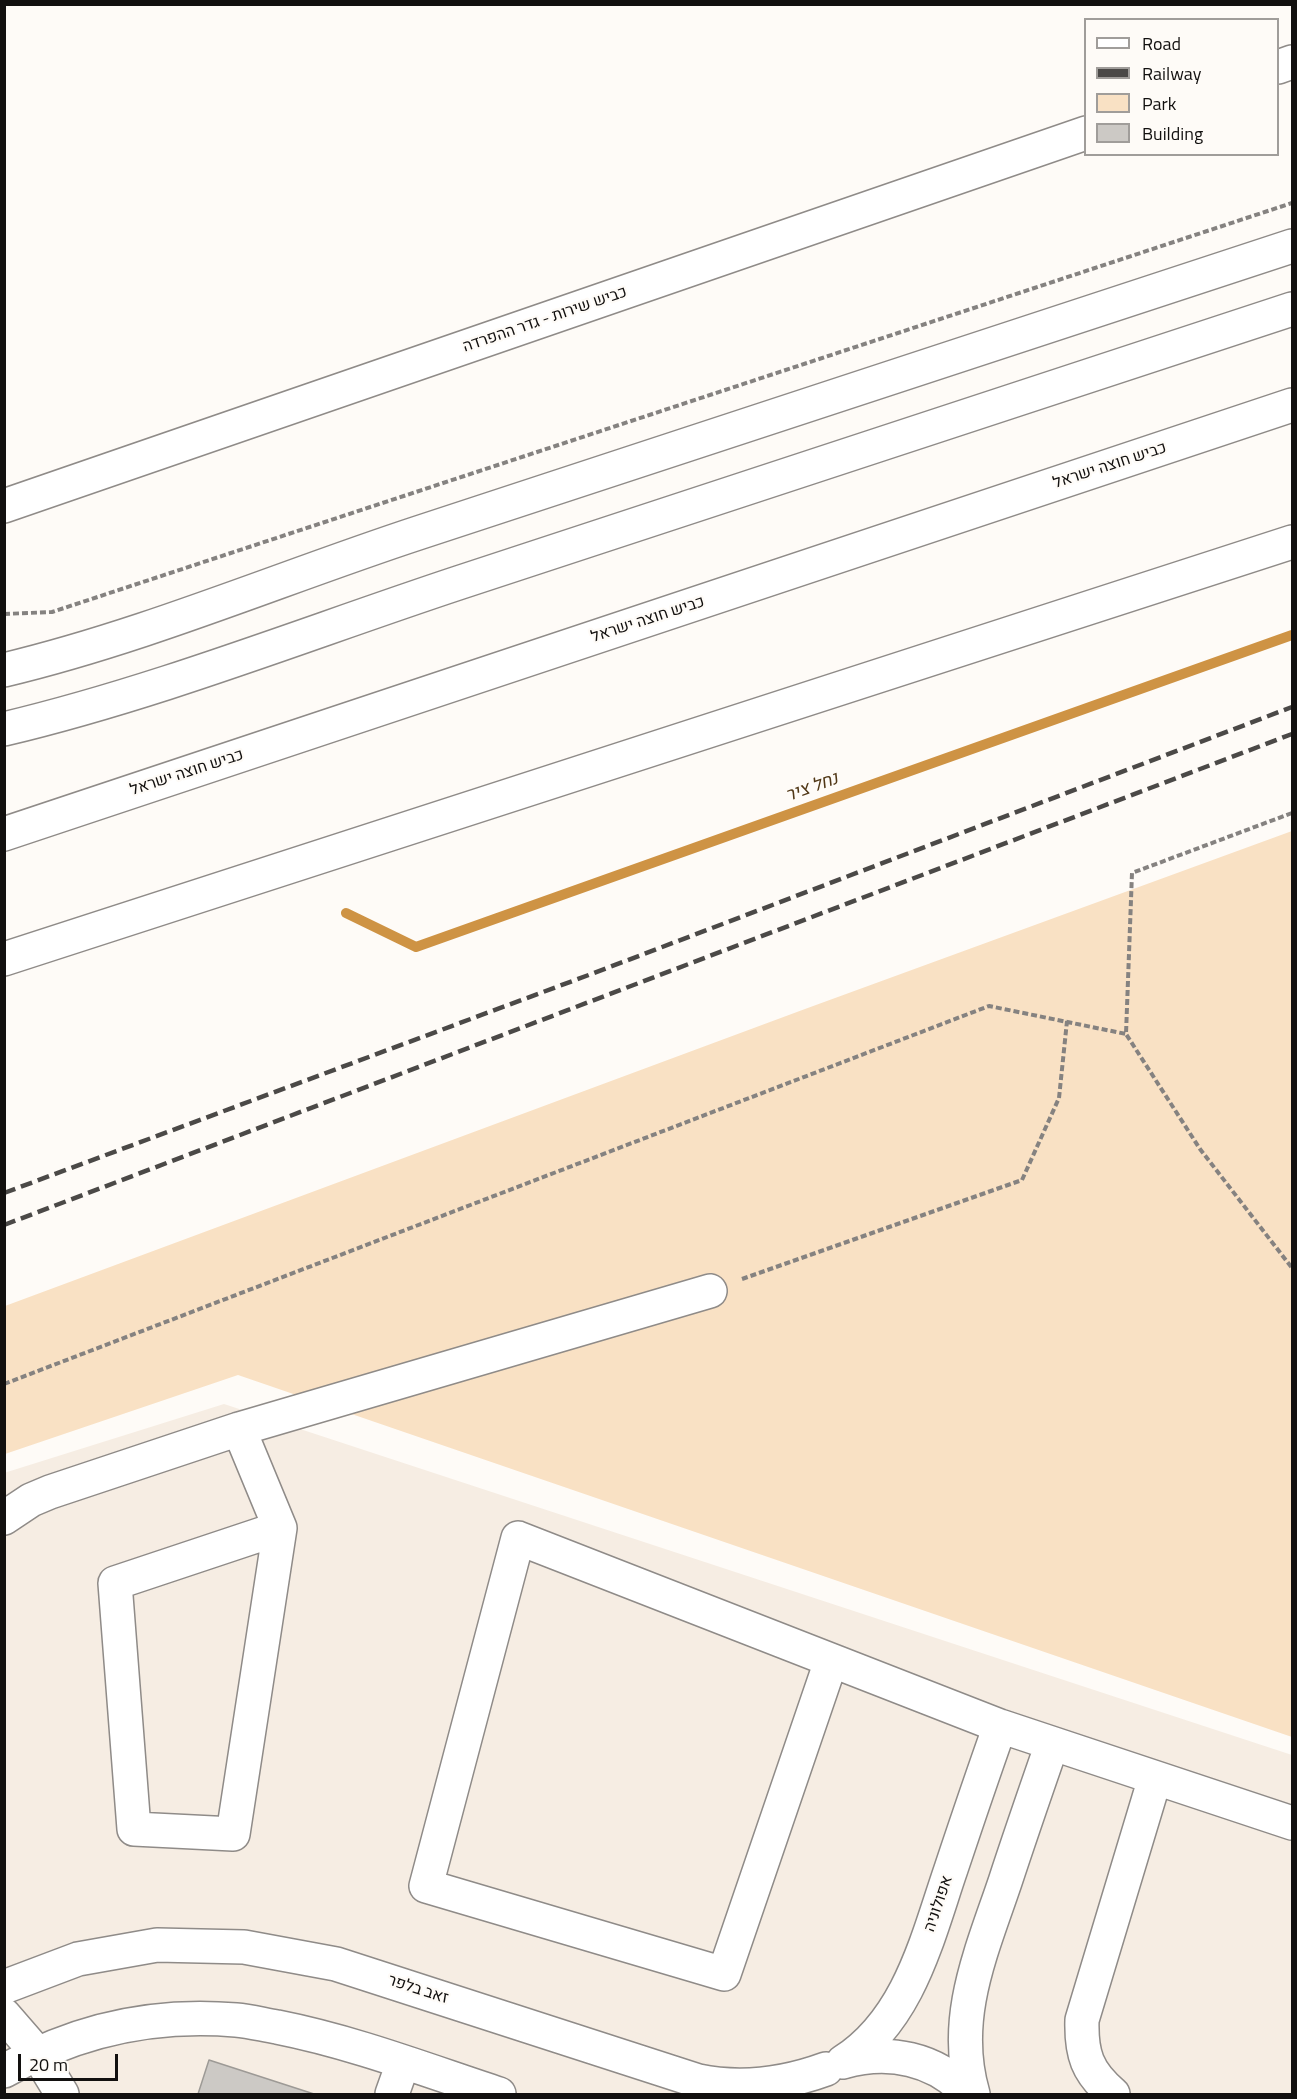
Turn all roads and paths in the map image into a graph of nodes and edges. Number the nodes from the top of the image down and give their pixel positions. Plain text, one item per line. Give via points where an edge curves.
1 (1084, 135) edge
2 (1293, 203) edge
3 (1293, 246) edge
4 (1293, 309) edge
5 (1293, 405) edge
6 (4, 506) edge
7 (1293, 542) edge
8 (4, 614) edge
9 (4, 670) edge
10 (4, 729) edge
11 (1293, 813) edge
12 (4, 834) edge
13 (4, 959) edge
14 (1067, 1021) junction
15 (1126, 1034) junction
16 (1293, 1268) edge
17 (710, 1291) joint
18 (4, 1384) edge
19 (239, 1429) junction
20 (4, 1518) edge
21 (280, 1528) junction
22 (831, 1661) junction
23 (1000, 1726) junction
24 (1052, 1744) junction
25 (1155, 1778) junction
26 (1293, 1823) edge
27 (4, 1986) edge
28 (4, 2015) edge
29 (37, 2053) junction
30 (403, 2063) junction
31 (835, 2065) junction
32 (4, 2071) edge
33 (62, 2094) edge
34 (392, 2094) edge
35 (499, 2094) edge
36 (795, 2094) edge
37 (968, 2094) edge
38 (973, 2094) edge
39 (1113, 2094) edge

1 - 6 main road, כביש שירות - גדר ההפרדה
2 - 8 path via 52,612
3 - 9 main road via 382,545 47,660
4 - 10 main road via 224,664 62,715
5 - 12 main road, כביש חוצה ישראל
7 - 13 main road
11 - 15 path via 1132,873
14 - 15 path
14 - 17 path via 1059,1098 1022,1180
14 - 18 path via 989,1006
15 - 16 path via 1200,1149
17 - 19 main road
19 - 20 main road via 50,1492
19 - 21 main road
21 - 21 main road via 115,1583 134,1828 233,1834
22 - 22 main road via 518,1538 426,1886 724,1974
22 - 23 main road
23 - 24 main road
23 - 31 main road, אפולוניה via 906,1991 864,2047
24 - 25 main road
24 - 38 main road via 972,1980 965,2026
25 - 26 main road
25 - 39 main road via 1082,2020 1086,2063
27 - 31 main road, זאב בלפר via 78,1959 157,1945 244,1947 336,1964 698,2081 766,2085
28 - 29 main road
29 - 30 main road via 97,2031 153,2021 237,2020 318,2035
29 - 32 main road
29 - 33 main road
30 - 34 main road
30 - 35 main road
31 - 36 main road, אפולוניה
31 - 37 main road via 861,2057 899,2056 948,2076

